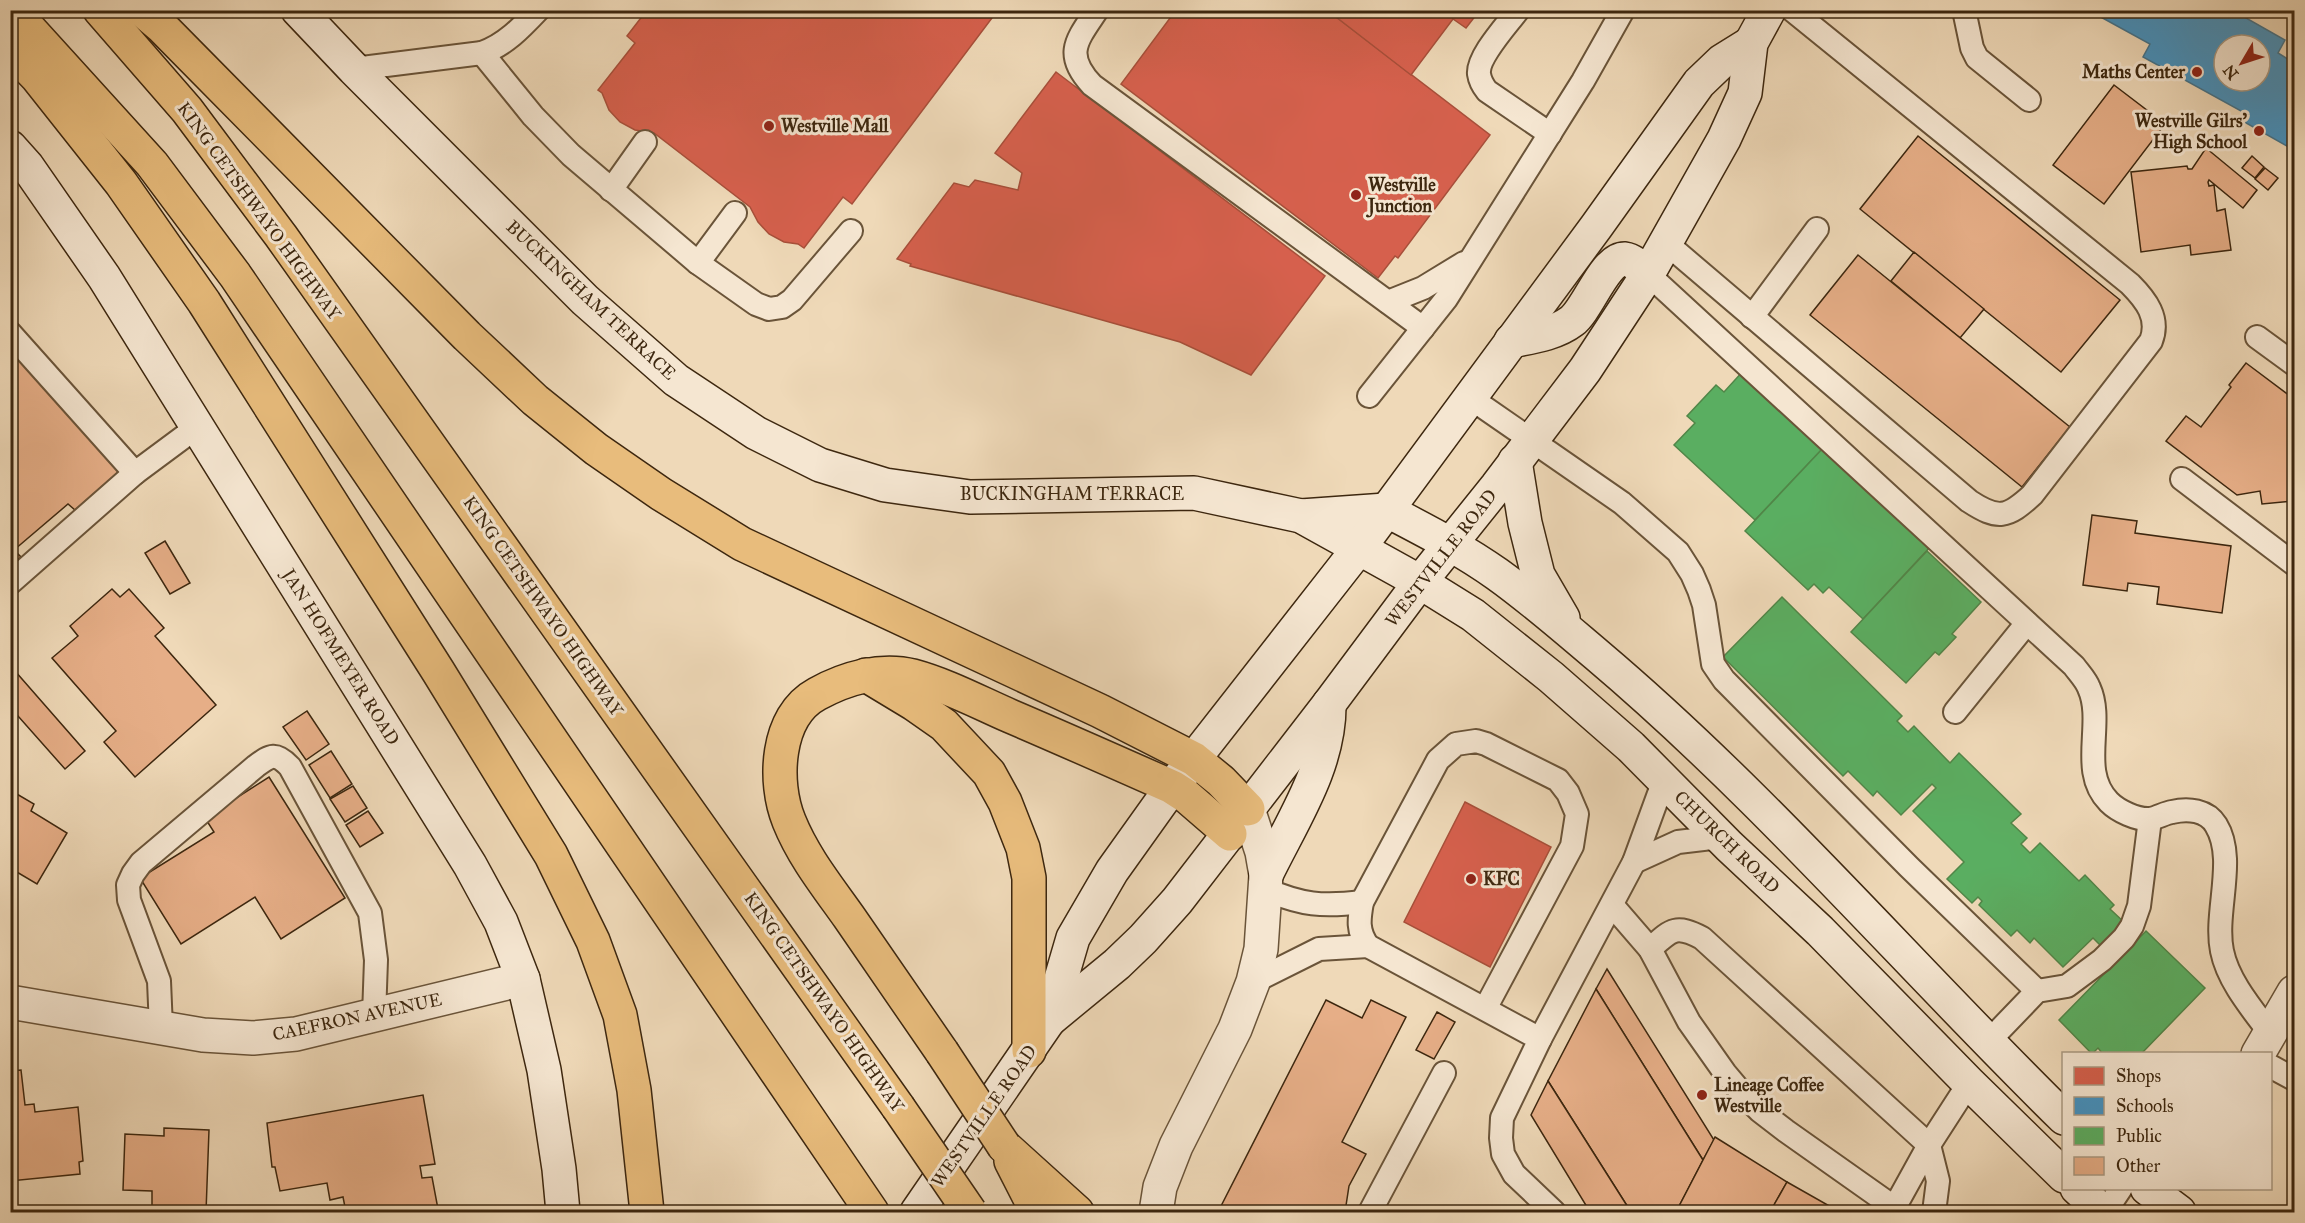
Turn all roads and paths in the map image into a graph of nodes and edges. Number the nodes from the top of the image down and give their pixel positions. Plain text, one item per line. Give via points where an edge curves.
1 (12, 10) edge
2 (100, 10) edge
3 (142, 10) edge
4 (298, 10) edge
5 (538, 10) edge
6 (1097, 10) edge
7 (1518, 10) edge
8 (1623, 10) edge
9 (1769, 10) edge
10 (1792, 10) edge
11 (1964, 10) edge
12 (1751, 43) junction
13 (10, 49) edge
14 (482, 53) junction
15 (354, 69) junction
16 (2029, 100) dead end
17 (1550, 134) junction
18 (645, 142) dead end
19 (10, 147) edge
20 (611, 190) junction
21 (735, 213) dead end
22 (1817, 229) dead end
23 (851, 231) dead end
24 (1665, 243) junction
25 (1473, 257) junction
26 (698, 263) junction
27 (1648, 274) junction
28 (1388, 302) junction
29 (1752, 317) junction
30 (1423, 328) junction
31 (10, 333) edge
32 (2257, 337) dead end
33 (1511, 341) junction
34 (2295, 364) edge
35 (1369, 396) dead end
36 (1469, 397) junction
37 (197, 426) junction
38 (1523, 452) junction
39 (135, 473) junction
40 (2182, 479) dead end
41 (1386, 510) junction
42 (1301, 516) junction
43 (1450, 543) junction
44 (1359, 548) junction
45 (2295, 564) edge
46 (1420, 582) junction
47 (10, 583) edge
48 (2027, 623) junction
49 (1575, 637) junction
50 (866, 675) junction
51 (1329, 704) junction
52 (1955, 712) dead end
53 (1194, 759) junction
54 (1664, 780) junction
55 (1172, 787) junction
56 (2150, 819) junction
57 (1239, 822) junction
58 (1720, 837) junction
59 (1634, 862) junction
60 (1265, 882) junction
61 (1362, 902) junction
62 (1612, 905) junction
63 (1368, 946) junction
64 (1650, 949) junction
65 (523, 979) junction
66 (1253, 982) junction
67 (2037, 991) junction
68 (2295, 992) edge
69 (10, 1002) edge
70 (1485, 1009) junction
71 (374, 1016) junction
72 (1049, 1020) junction
73 (161, 1028) junction
74 (1540, 1040) junction
75 (1989, 1041) junction
76 (2264, 1043) edge
77 (1029, 1051) junction
78 (2272, 1067) edge
79 (1444, 1073) dead end
80 (2295, 1079) edge
81 (1969, 1083) junction
82 (2062, 1116) edge
83 (1929, 1145) junction
84 (1004, 1146) junction
85 (2062, 1174) edge
86 (2079, 1190) edge
87 (2120, 1190) edge
88 (1893, 1210) edge
89 (563, 1212) edge
90 (647, 1212) edge
91 (873, 1212) edge
92 (917, 1212) edge
93 (970, 1212) edge
94 (1037, 1212) edge
95 (1077, 1212) edge
96 (1156, 1212) edge
97 (1370, 1212) edge
98 (1554, 1212) edge
99 (1934, 1212) edge
100 (2104, 1212) edge

1 - 91 highway via 152,164 235,275
2 - 93 highway, KING CETSHWAYO HIGHWAY, bridge via 187,110 281,236
3 - 53 highway via 467,336 535,400 596,449 742,544
4 - 15 street, BUCKINGHAM TERRACE
5 - 14 lane via 508,39
6 - 28 lane via 1076,42 1075,52 1078,66 1092,85
7 - 17 lane via 1481,60 1480,82 1487,91
8 - 17 lane
9 - 12 street, WESTVILLE ROAD
10 - 29 lane via 2130,284 2155,320 2154,333 2032,495 2007,514 1996,515 1969,501
11 - 16 lane via 1977,58
12 - 24 street, WESTVILLE ROAD via 1745,93 1724,140
12 - 33 street, WESTVILLE ROAD via 1699,83
13 - 90 highway via 121,183 204,302 551,855 593,941 620,1015 634,1090
14 - 15 lane
14 - 20 lane via 533,116
15 - 42 street, BUCKINGHAM TERRACE via 637,347 676,380 756,433 820,465 885,485 970,497 1194,493
17 - 25 lane
18 - 20 lane
19 - 37 street, JAN HOFMEYER ROAD via 73,231
20 - 26 lane
21 - 26 lane
22 - 29 lane
23 - 26 lane via 782,307 769,309 756,304
24 - 27 street, WESTVILLE ROAD
24 - 29 lane
25 - 28 lane via 1440,279
25 - 30 lane
27 - 33 street via 1632,261 1618,261 1608,269 1580,315 1572,321 1558,330
27 - 38 street, WESTVILLE ROAD via 1585,370
27 - 48 lane
28 - 30 lane
30 - 35 lane
31 - 39 lane
32 - 34 lane
33 - 36 street, WESTVILLE ROAD
36 - 38 lane
36 - 41 street, WESTVILLE ROAD
37 - 39 lane
37 - 65 street, JAN HOFMEYER ROAD via 470,866 501,922
38 - 43 street, WESTVILLE ROAD
38 - 49 street via 1525,523 1538,575
38 - 67 lane via 1622,503 1678,552 1699,590 1713,664 1724,680
39 - 47 lane
40 - 45 lane
41 - 42 street, BUCKINGHAM TERRACE
41 - 43 street
41 - 44 street, WESTVILLE ROAD
42 - 44 street, BUCKINGHAM TERRACE
43 - 46 street, WESTVILLE ROAD
43 - 49 street via 1498,575
44 - 46 street, CHURCH ROAD
44 - 53 street, WESTVILLE ROAD
46 - 51 street, WESTVILLE ROAD
46 - 54 street, CHURCH ROAD via 1473,615 1551,676
48 - 52 lane
48 - 56 lane via 2074,666 2090,689 2096,782 2103,795 2123,812
49 - 75 street via 1701,748
50 - 55 highway via 914,676
50 - 77 highway via 944,725 989,773 1005,802 1023,848 1029,878
50 - 84 highway, bridge via 836,683 811,697 786,733 780,755 780,779 788,819 811,863
51 - 57 street, WESTVILLE ROAD
51 - 60 street via 1326,743 1318,771
53 - 55 street, WESTVILLE ROAD
53 - 57 highway via 1221,781
54 - 58 street, CHURCH ROAD
54 - 59 lane
55 - 57 highway
55 - 72 street, WESTVILLE ROAD via 1112,871 1073,938
56 - 67 lane via 2139,906 2132,926 2102,960 2067,986
56 - 76 lane via 2195,810 2209,815 2216,825 2224,852 2222,952
57 - 60 street via 1263,852
57 - 72 street, WESTVILLE ROAD via 1143,939
58 - 59 lane via 1678,843
58 - 81 street, CHURCH ROAD via 1820,931
59 - 62 lane
60 - 61 lane via 1287,898 1316,905
60 - 66 street via 1261,949
61 - 63 lane via 1360,930
61 - 70 lane via 1437,760 1456,744 1486,744 1558,780 1577,814 1572,846
62 - 64 lane
62 - 74 lane
63 - 66 lane via 1319,949
63 - 70 lane
64 - 83 lane via 1676,929 1702,938
64 - 88 lane via 1689,1022 1741,1092 1760,1111
65 - 71 street, CAEFRON AVENUE
65 - 89 street, JAN HOFMEYER ROAD via 543,1070
66 - 96 street via 1235,1029 1176,1146 1160,1187
67 - 75 lane
68 - 76 street
69 - 73 street, CAEFRON AVENUE
70 - 74 lane
71 - 73 street, CAEFRON AVENUE via 296,1034 253,1038
71 - 73 lane via 376,960 370,914 290,767 275,756 256,766 141,863 128,885 129,900 159,981
72 - 77 street, WESTVILLE ROAD
74 - 98 lane via 1502,1118 1501,1138 1503,1154 1514,1174
75 - 82 street
77 - 92 street, WESTVILLE ROAD
78 - 80 lane
79 - 97 lane
81 - 83 lane
81 - 85 street, CHURCH ROAD
83 - 88 lane
83 - 99 lane via 1938,1181
84 - 94 highway
84 - 95 highway
86 - 100 street
87 - 100 lane

